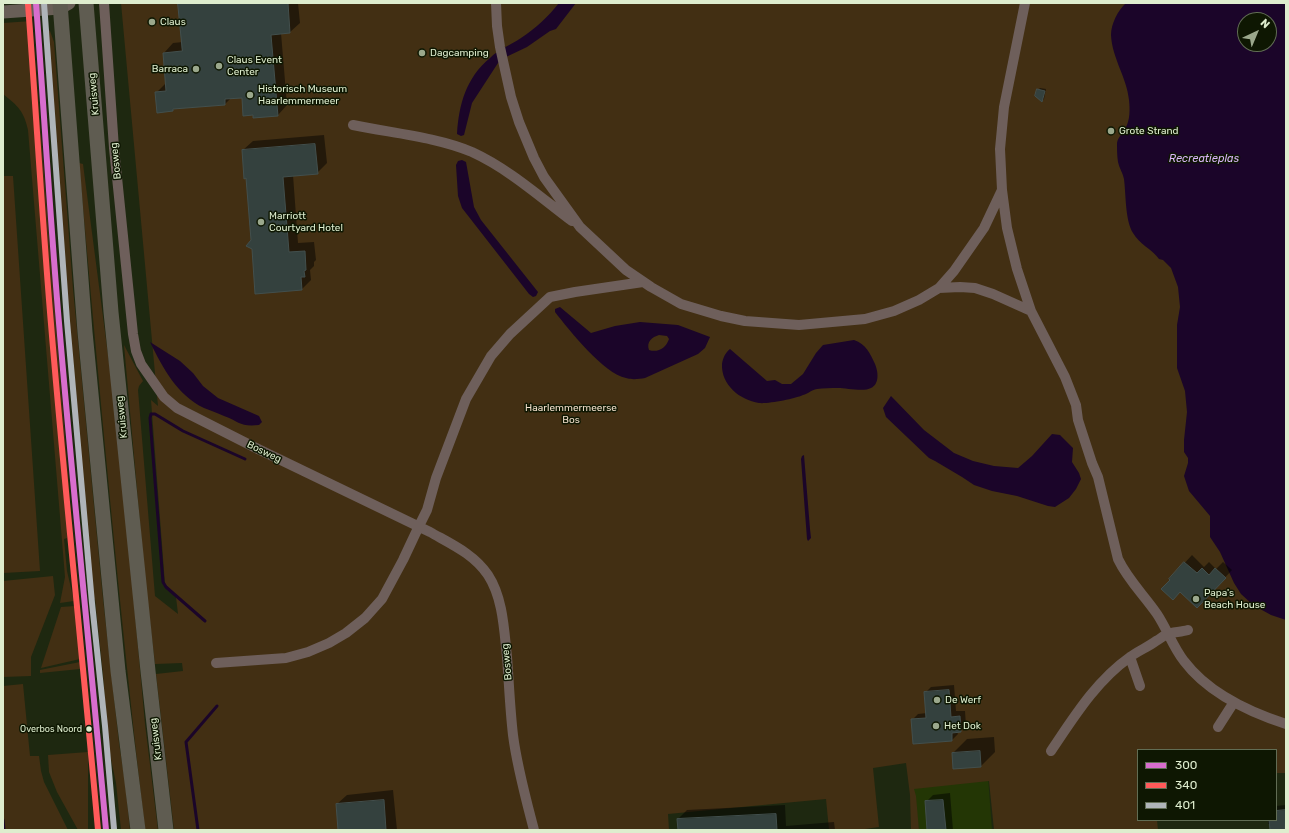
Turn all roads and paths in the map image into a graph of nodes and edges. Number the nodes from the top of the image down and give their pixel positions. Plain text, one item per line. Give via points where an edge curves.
1 (86, 3) edge
2 (104, 3) edge
3 (496, 3) edge
4 (1025, 3) edge
5 (63, 5) edge
6 (3, 12) edge
7 (353, 125) dead end
8 (1002, 190) junction
9 (580, 227) junction
10 (642, 282) junction
11 (939, 288) junction
12 (1031, 311) junction
13 (419, 526) junction
14 (1188, 630) dead end
15 (1168, 634) junction
16 (1130, 657) junction
17 (216, 663) dead end
18 (1140, 686) dead end
19 (1234, 702) junction
20 (1286, 724) edge
21 (1218, 728) dead end
22 (1051, 752) dead end
23 (138, 830) edge
24 (166, 830) edge
25 (534, 830) edge

1 - 24 highway, Kruisweg via 112,320
2 - 13 street, Bosweg via 114,148 133,334 141,364 164,397 177,408
3 - 9 street via 500,48 519,122 544,177
4 - 8 street via 1004,108 1000,149
5 - 6 main road
5 - 23 highway via 86,340 118,671
7 - 9 street via 448,144 471,152 516,178
8 - 11 street via 984,228
8 - 12 street via 1007,228
9 - 10 street
10 - 11 street via 681,304 721,316 745,321 798,325 865,319 894,311
10 - 13 street via 550,297 510,334 491,356 466,399
11 - 12 street via 975,288
12 - 15 street via 1065,377 1076,405 1078,420 1098,477 1118,559
13 - 17 street via 382,599 365,618 346,633 308,652 286,658
13 - 25 street, Bosweg via 474,559 488,575 499,600 504,628 513,736
14 - 15 street
15 - 16 street
15 - 19 street via 1184,661 1200,679
16 - 18 street
16 - 22 street via 1108,676 1081,707
19 - 20 street
19 - 21 street

